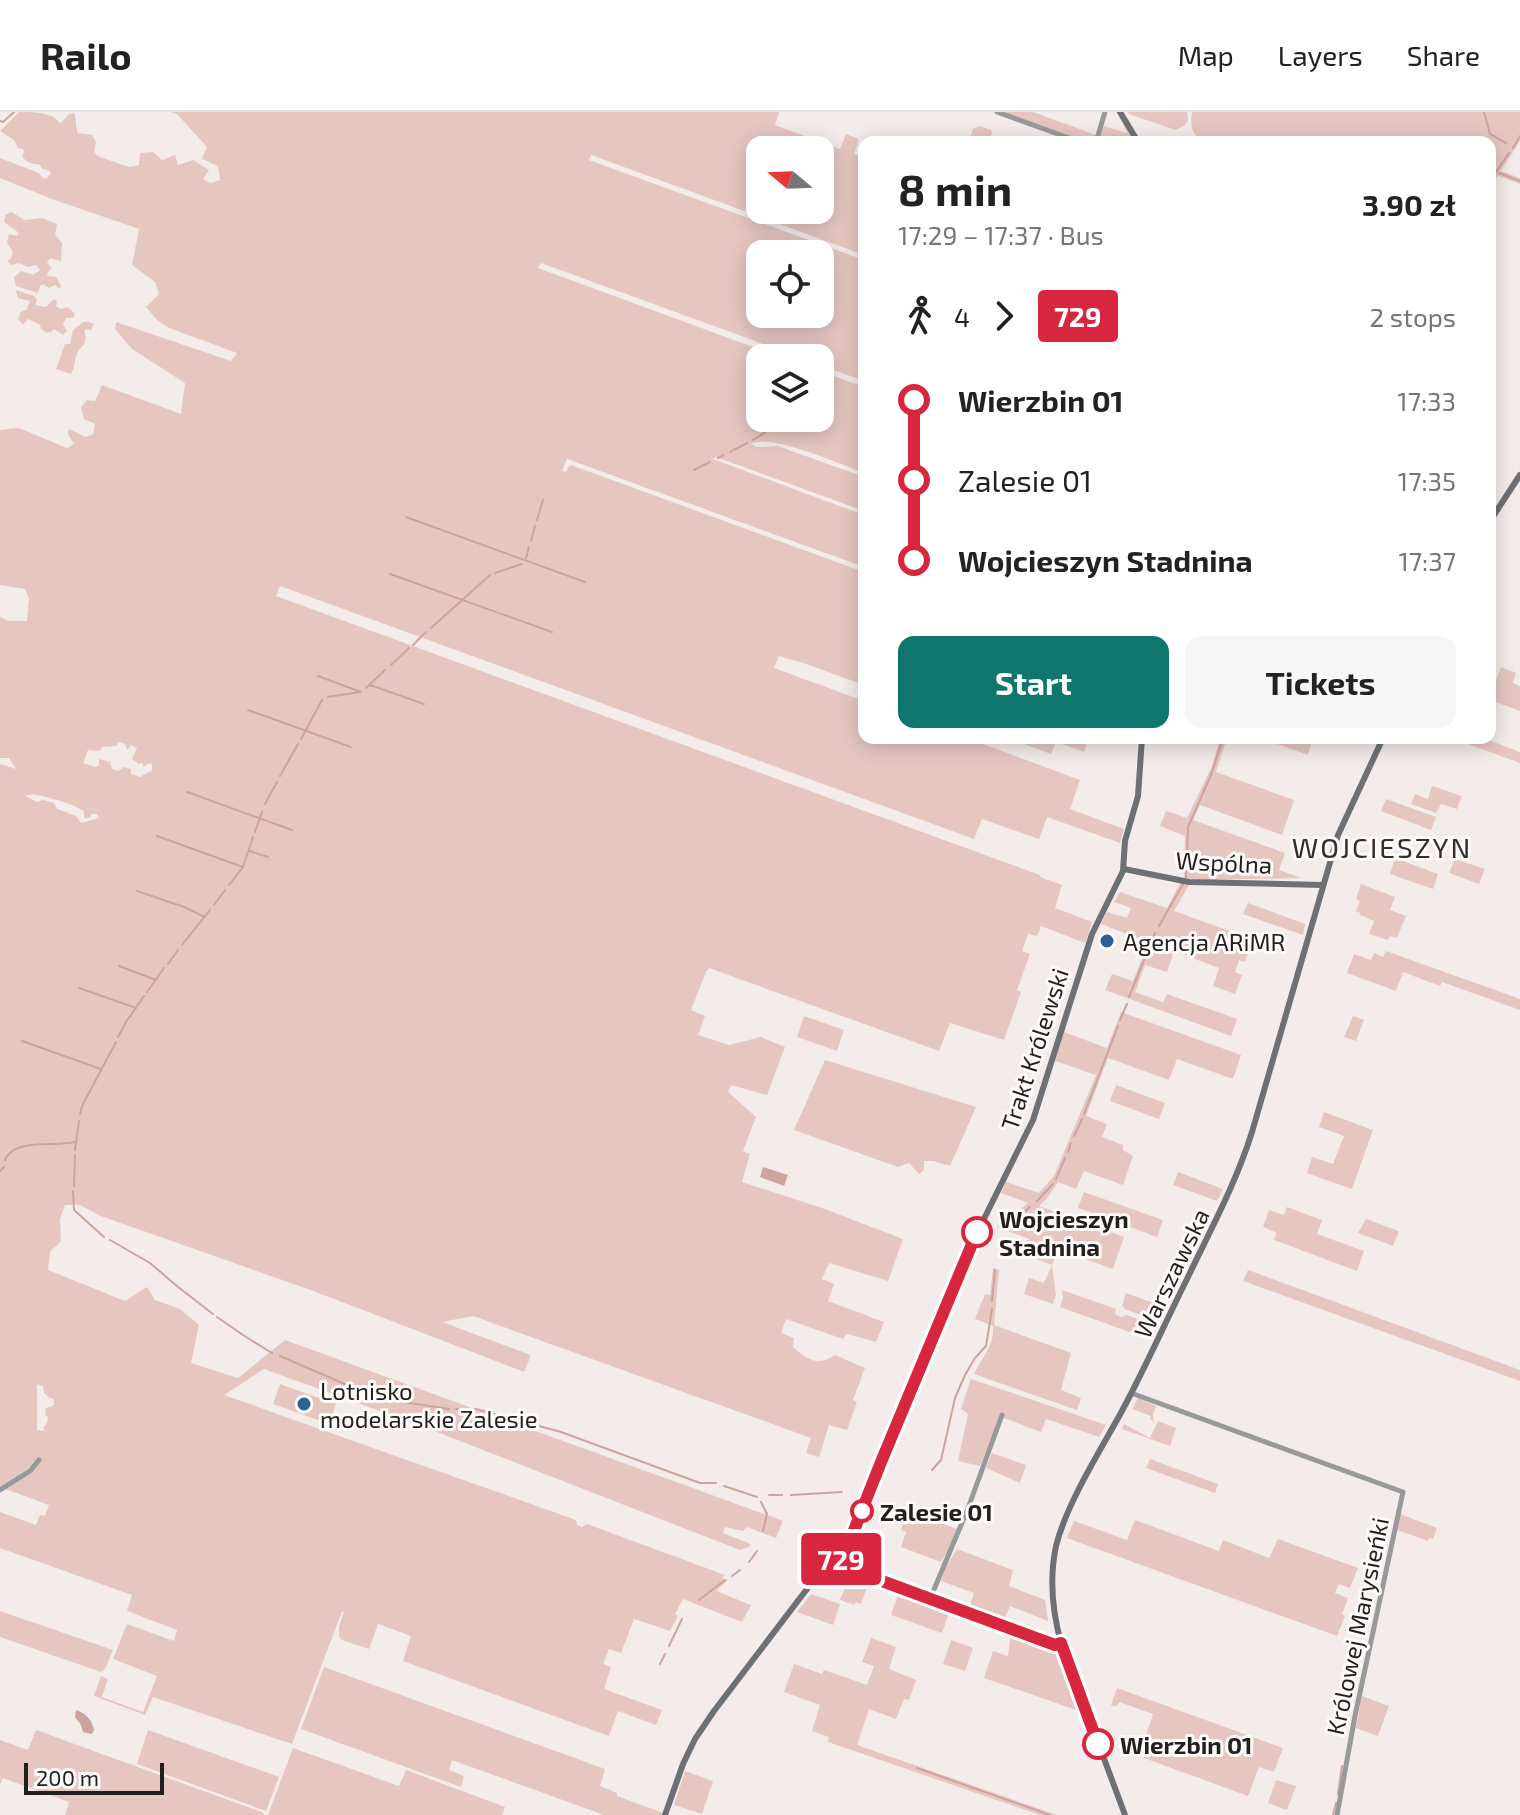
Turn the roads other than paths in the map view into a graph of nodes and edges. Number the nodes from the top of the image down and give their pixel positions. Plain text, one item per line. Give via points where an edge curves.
1 (997, 112) edge
2 (1105, 112) edge
3 (1122, 112) edge
4 (1063, 136) edge
5 (1098, 136) edge
6 (1135, 136) edge
7 (1520, 475) edge
8 (1496, 512) edge
9 (1142, 744) edge
10 (1380, 744) edge
11 (1124, 869) junction
12 (1323, 885) junction
13 (1131, 1393) junction
14 (1002, 1415) dead end
15 (39, 1460) dead end
16 (0, 1490) edge
17 (836, 1564) junction
18 (930, 1599) junction
19 (1061, 1643) junction
20 (665, 1815) edge
21 (1125, 1815) edge
22 (1337, 1815) edge

1 - 4 street
2 - 5 street
3 - 6 street
7 - 8 street
9 - 11 street, Trakt Królewski
10 - 12 street, Warszawska via 1338,835
11 - 12 street, Wspólna via 1189,882
11 - 17 street, Trakt Królewski via 1092,934 1033,1120 970,1247
12 - 13 street, Warszawska via 1244,1157
13 - 19 street, Warszawska via 1059,1536 1052,1604
13 - 22 street, Królowej Marysieńki via 1403,1492
14 - 18 street
15 - 16 street
17 - 18 street
17 - 20 street, Trakt Królewski via 810,1585 714,1711 683,1764
18 - 19 street
19 - 21 street, Warszawska

